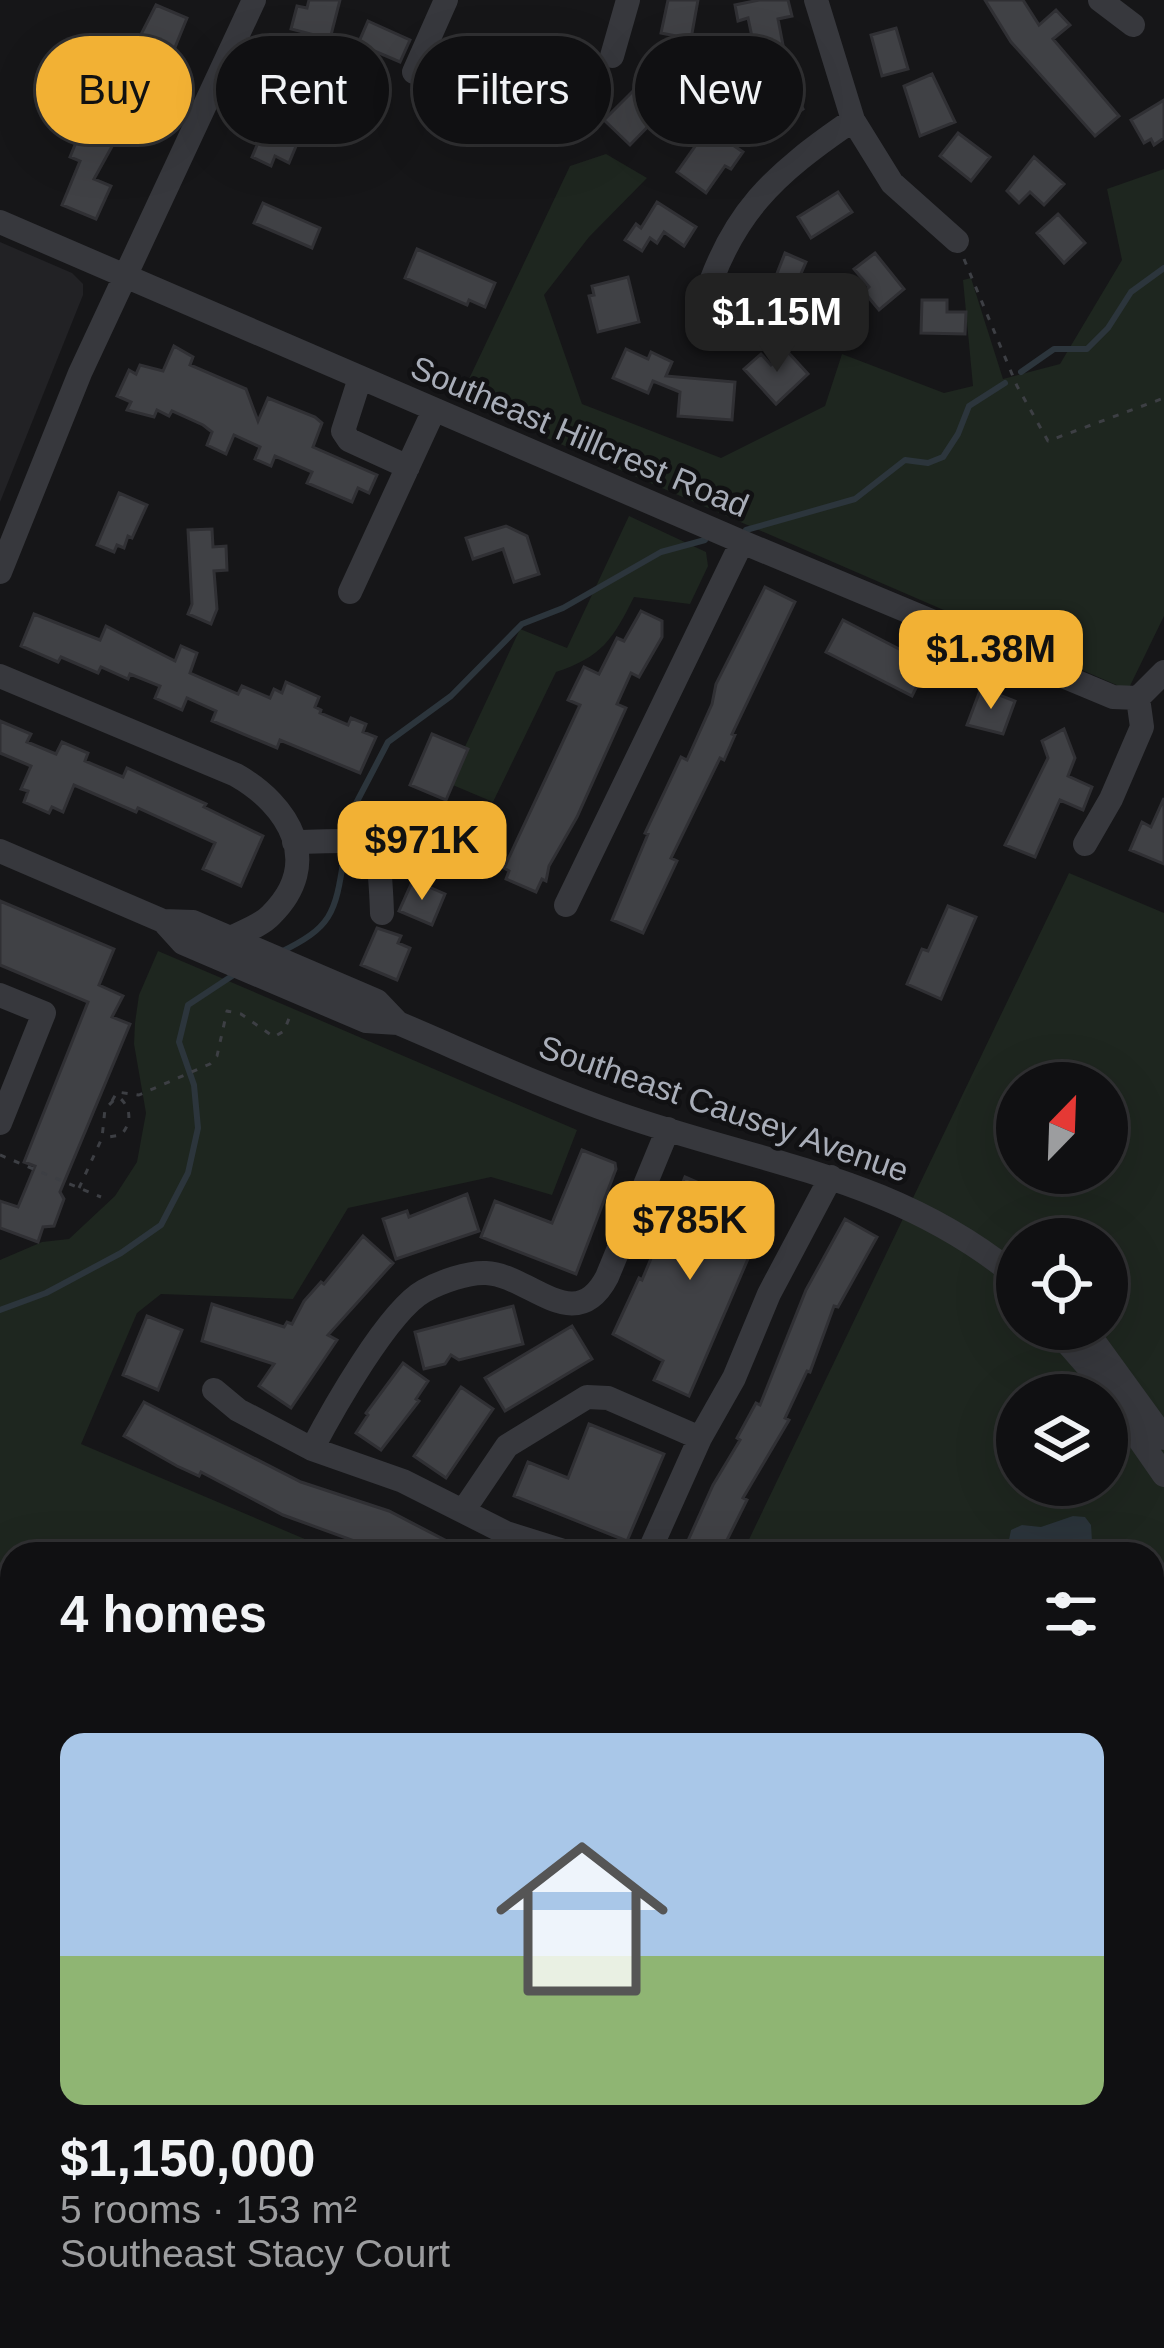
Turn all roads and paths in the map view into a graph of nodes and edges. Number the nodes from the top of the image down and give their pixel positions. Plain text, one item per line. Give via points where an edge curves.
1 (254, 0) edge
2 (446, 0) edge
3 (628, 0) edge
4 (816, 0) edge
5 (1100, 0) edge
6 (1133, 25) dead end
7 (430, 36) edge
8 (612, 56) dead end
9 (853, 120) junction
10 (0, 222) edge
11 (957, 241) joint
12 (124, 277) junction
13 (703, 309) dead end
14 (360, 378) junction
15 (1164, 398) edge
16 (434, 410) junction
17 (408, 466) junction
18 (742, 542) junction
19 (1, 567) edge
20 (350, 592) dead end
21 (1164, 673) edge
22 (0, 676) edge
23 (1138, 698) junction
24 (294, 842) junction
25 (1085, 844) dead end
26 (0, 851) edge
27 (566, 905) dead end
28 (382, 913) dead end
29 (231, 947) junction
30 (297, 992) junction
31 (0, 995) edge
32 (398, 1023) junction
33 (112, 1101) junction
34 (0, 1123) edge
35 (668, 1130) junction
36 (102, 1138) junction
37 (0, 1155) edge
38 (831, 1177) junction
39 (79, 1188) junction
40 (101, 1197) dead end
41 (996, 1260) edge
42 (1073, 1350) edge
43 (1100, 1350) edge
44 (214, 1390) dead end
45 (700, 1438) junction
46 (1164, 1438) edge
47 (312, 1449) junction
48 (1164, 1475) edge
49 (463, 1511) junction
50 (535, 1542) edge
51 (653, 1542) edge

1 - 12 street
2 - 7 street
3 - 8 street
4 - 9 street
5 - 6 street
9 - 11 street via 892,183
9 - 13 street via 792,162 744,213
10 - 12 street, Southeast Hillcrest Road
11 - 15 path via 1048,441
12 - 14 street, Southeast Hillcrest Road
12 - 19 street
14 - 16 street, Southeast Hillcrest Road
14 - 17 street via 343,431
16 - 17 street
16 - 18 street, Southeast Hillcrest Road
17 - 20 street
18 - 23 street, Southeast Hillcrest Road via 1113,697
18 - 27 street
21 - 23 street
22 - 24 street via 261,789 282,810
23 - 25 street via 1142,727
24 - 28 street via 373,846
24 - 29 street via 284,898
26 - 29 street, Southeast Causey Avenue via 163,921 193,922
29 - 30 street, Southeast Causey Avenue
29 - 32 street, Southeast Causey Avenue via 376,1001
30 - 32 street, Southeast Causey Avenue via 366,1022
30 - 33 path via 279,1036 227,1011 210,1064 139,1095 117,1092
31 - 34 street via 44,1012
32 - 35 street, Southeast Causey Avenue
33 - 36 path
33 - 36 path via 125,1102 129,1124 121,1136
35 - 38 street, Southeast Causey Avenue
35 - 47 street via 593,1297 562,1302 487,1273 423,1291 382,1336
36 - 39 path
37 - 39 path
38 - 41 street, Southeast Causey Avenue via 934,1219
38 - 45 street
39 - 40 path
42 - 48 street
43 - 46 street
44 - 47 street
45 - 49 street via 608,1398 587,1397 507,1446
45 - 51 street
47 - 49 street
49 - 50 street

